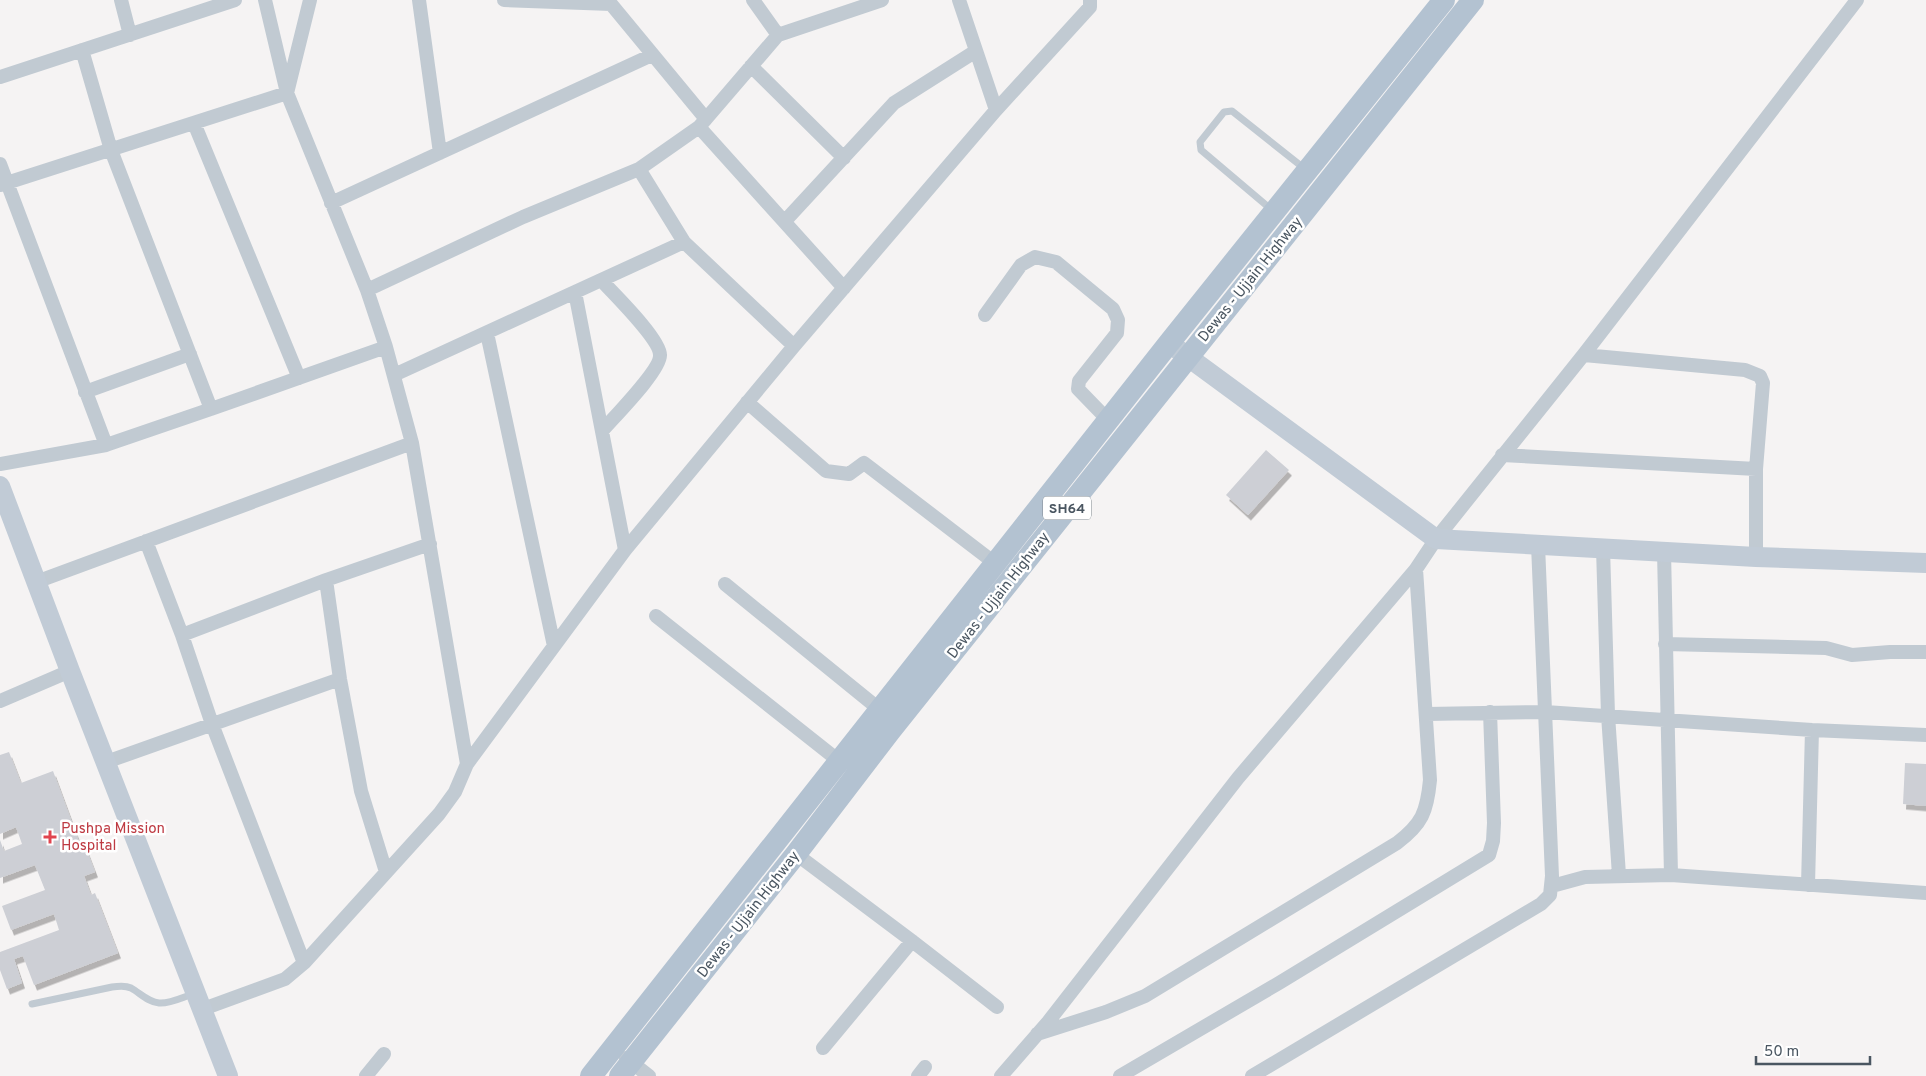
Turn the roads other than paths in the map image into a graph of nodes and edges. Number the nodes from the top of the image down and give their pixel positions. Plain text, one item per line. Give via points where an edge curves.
1 (121, 0) edge
2 (235, 0) edge
3 (265, 0) edge
4 (310, 0) edge
5 (419, 0) edge
6 (504, 0) edge
7 (753, 0) edge
8 (882, 0) edge
9 (959, 0) edge
10 (1090, 0) edge
11 (1444, 0) edge
12 (1473, 0) edge
13 (1857, 0) edge
14 (611, 2) edge
15 (194, 6) edge
16 (130, 35) junction
17 (778, 35) junction
18 (82, 50) junction
19 (976, 51) junction
20 (652, 55) junction
21 (751, 66) junction
22 (0, 77) edge
23 (286, 93) junction
24 (996, 110) junction
25 (194, 123) junction
26 (703, 123) junction
27 (111, 150) junction
28 (440, 153) junction
29 (844, 158) junction
30 (0, 164) edge
31 (639, 169) junction
32 (1307, 170) junction
33 (3, 184) edge
34 (331, 203) junction
35 (1274, 212) junction
36 (785, 222) junction
37 (684, 242) junction
38 (601, 280) junction
39 (844, 288) junction
40 (367, 290) junction
41 (574, 292) junction
42 (986, 315) dead end
43 (487, 332) junction
44 (1169, 344) junction
45 (794, 346) junction
46 (386, 347) junction
47 (190, 354) junction
48 (1584, 355) junction
49 (1188, 356) junction
50 (394, 375) junction
51 (299, 378) junction
52 (86, 392) junction
53 (747, 402) junction
54 (211, 409) junction
55 (1109, 421) junction
56 (602, 431) junction
57 (412, 443) junction
58 (106, 444) junction
59 (1502, 455) junction
60 (0, 464) edge
61 (1756, 469) junction
62 (0, 486) edge
63 (1436, 539) junction
64 (146, 541) junction
65 (430, 544) junction
66 (1538, 545) junction
67 (1604, 548) junction
68 (625, 550) junction
69 (1664, 551) junction
70 (1756, 556) junction
71 (1926, 563) edge
72 (996, 564) junction
73 (1416, 569) junction
74 (326, 580) junction
75 (36, 582) junction
76 (725, 584) dead end
77 (656, 616) dead end
78 (182, 635) junction
79 (1665, 644) junction
80 (554, 646) junction
81 (1926, 652) edge
82 (70, 671) junction
83 (340, 678) junction
84 (0, 701) edge
85 (879, 709) junction
86 (1490, 712) junction
87 (1545, 712) junction
88 (1426, 714) junction
89 (1608, 716) junction
90 (1667, 719) junction
91 (212, 724) junction
92 (1812, 730) junction
93 (1926, 735) edge
94 (839, 761) junction
95 (106, 762) junction
96 (468, 764) junction
97 (796, 854) junction
98 (386, 872) junction
99 (1619, 875) junction
100 (1671, 875) junction
101 (1808, 885) junction
102 (1552, 886) junction
103 (1926, 893) edge
104 (912, 941) junction
105 (304, 963) junction
106 (199, 1001) junction
107 (32, 1004) dead end
108 (996, 1007) dead end
109 (1037, 1034) junction
110 (613, 1048) junction
111 (823, 1048) dead end
112 (384, 1054) dead end
113 (625, 1069) edge
114 (228, 1076) edge
115 (366, 1076) edge
116 (591, 1076) edge
117 (649, 1076) edge
118 (1001, 1076) edge
119 (1120, 1076) edge
120 (1252, 1076) edge

1 - 16 street
2 - 15 street
3 - 23 street
4 - 23 street
5 - 28 street
6 - 14 street
7 - 17 street
8 - 17 street
9 - 19 street
10 - 24 street via 1090,7
11 - 32 main road, Dewas - Ujjain Highway / SH64
12 - 49 main road, Dewas - Ujjain Highway / SH64
13 - 48 street
14 - 20 street
15 - 16 street
16 - 18 street
17 - 21 street
18 - 22 street
18 - 27 street
19 - 24 street
19 - 29 street via 894,103
20 - 26 street
20 - 28 street
21 - 26 street
21 - 29 street
23 - 25 street
23 - 34 street
24 - 39 street
25 - 27 street
25 - 51 street
26 - 31 street
26 - 36 street
27 - 33 street
27 - 47 street
28 - 34 street
29 - 36 street
30 - 33 street
31 - 37 street
31 - 40 street via 523,217
32 - 35 main road, Dewas - Ujjain Highway / SH64
32 - 35 lane via 1232,111 1224,112 1200,142 1201,150
33 - 52 street
34 - 40 street
35 - 44 main road, Dewas - Ujjain Highway / SH64
36 - 39 street
37 - 38 street
37 - 45 street
38 - 41 street
38 - 56 street via 656,342 660,356 656,370
39 - 45 street
40 - 46 street
41 - 43 street
41 - 56 street
42 - 55 street via 1021,265 1035,257 1056,262 1113,309 1118,320 1117,333 1079,381 1078,389
43 - 50 street
43 - 80 street
44 - 49 street
44 - 55 main road, Dewas - Ujjain Highway / SH64
45 - 53 street
46 - 50 street
46 - 51 street
47 - 52 street
47 - 54 street
48 - 59 street
48 - 61 street via 1745,370 1760,376 1763,383
49 - 63 street
49 - 97 main road, Dewas - Ujjain Highway / SH64
50 - 57 street
51 - 54 street
52 - 58 street
53 - 68 street
53 - 72 street via 826,471 849,474 864,463
54 - 58 street
55 - 72 main road, Dewas - Ujjain Highway / SH64
56 - 68 street
57 - 64 street
57 - 65 street
58 - 60 street
59 - 61 street
59 - 63 street
61 - 70 street
62 - 75 street
63 - 66 street
63 - 73 street
64 - 75 street
64 - 78 street
65 - 74 street
65 - 96 street
66 - 67 street
66 - 87 street
67 - 69 street
67 - 89 street
68 - 80 street
69 - 70 street
69 - 79 street
70 - 71 street
72 - 85 main road, Dewas - Ujjain Highway / SH64
73 - 88 street
73 - 109 street via 1238,778
74 - 78 street
74 - 83 street
75 - 82 street
76 - 85 street
77 - 94 street
78 - 91 street
79 - 81 street via 1826,648 1852,655
79 - 90 street
80 - 96 street
82 - 84 street
82 - 95 street
83 - 91 street
83 - 98 street via 362,792
85 - 94 main road, Dewas - Ujjain Highway / SH64
86 - 87 street
86 - 88 street
86 - 119 street via 1494,823 1489,855
87 - 89 street
87 - 102 street
88 - 109 street via 1428,800 1422,818 1412,831 1145,996
89 - 90 street
89 - 99 street
90 - 92 street
90 - 100 street
91 - 95 street
91 - 105 street
92 - 93 street
92 - 101 street
94 - 110 main road, Dewas - Ujjain Highway / SH64
95 - 106 street
96 - 98 street via 455,792 439,814
97 - 104 street
97 - 113 main road, Dewas - Ujjain Highway / SH64
98 - 105 street
99 - 100 street
99 - 102 street via 1585,877
100 - 101 street
101 - 103 street
102 - 120 street via 1550,895 1541,904
104 - 108 street
104 - 111 street
105 - 106 street via 285,979
106 - 107 lane via 158,1003 122,986
106 - 114 street
109 - 118 street
110 - 113 street
110 - 116 main road, Dewas - Ujjain Highway / SH64
112 - 115 street
113 - 117 street

